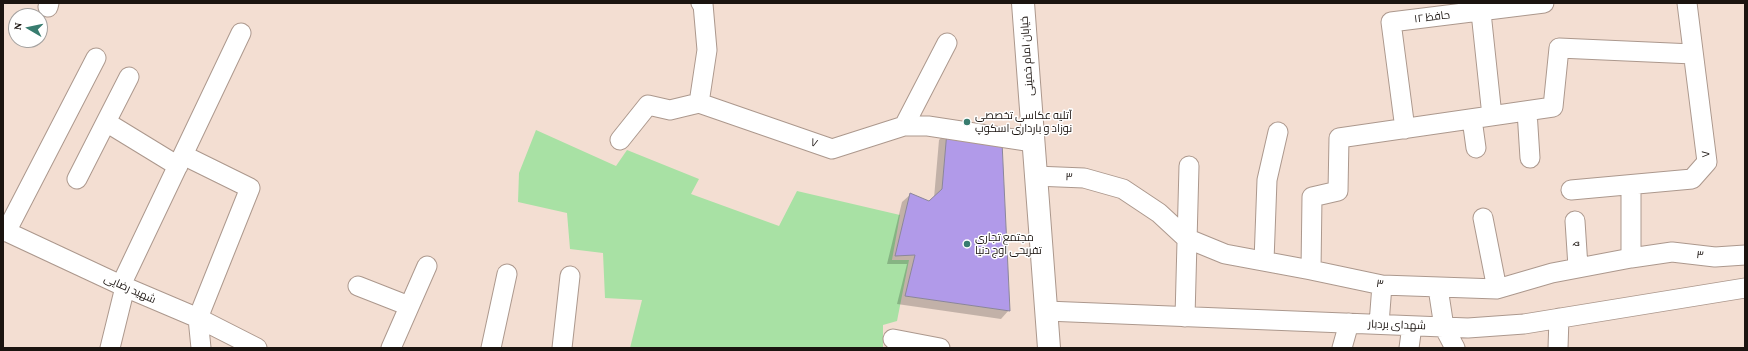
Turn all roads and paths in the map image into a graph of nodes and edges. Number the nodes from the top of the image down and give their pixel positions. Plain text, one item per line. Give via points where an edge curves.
1 (701, 3) edge
2 (1022, 3) edge
3 (1544, 3) edge
4 (1687, 3) edge
5 (1480, 7) edge
6 (241, 33) dead end
7 (947, 43) dead end
8 (1693, 54) junction
9 (96, 58) dead end
10 (130, 77) dead end
11 (698, 103) junction
12 (1527, 111) junction
13 (1492, 116) junction
14 (1472, 119) junction
15 (106, 122) junction
16 (904, 126) junction
17 (1405, 128) junction
18 (1278, 132) dead end
19 (620, 140) dead end
20 (1033, 142) junction
21 (1476, 148) dead end
22 (1530, 158) dead end
23 (180, 160) junction
24 (1189, 166) dead end
25 (1035, 176) junction
26 (77, 179) dead end
27 (1631, 185) junction
28 (1570, 190) dead end
29 (1483, 218) dead end
30 (1575, 221) dead end
31 (4, 231) edge
32 (1186, 238) junction
33 (1745, 255) edge
34 (1631, 258) junction
35 (1264, 261) junction
36 (426, 266) dead end
37 (1578, 267) junction
38 (1311, 270) junction
39 (507, 274) dead end
40 (570, 276) dead end
41 (1382, 285) junction
42 (123, 286) junction
43 (358, 286) dead end
44 (1438, 288) junction
45 (1745, 288) edge
46 (1497, 289) junction
47 (409, 306) junction
48 (1046, 311) junction
49 (1185, 317) junction
50 (198, 318) junction
51 (1559, 318) junction
52 (1349, 323) junction
53 (1379, 324) junction
54 (1412, 326) junction
55 (1444, 327) junction
56 (893, 339) dead end
57 (110, 348) edge
58 (201, 348) edge
59 (257, 348) edge
60 (391, 348) edge
61 (491, 348) edge
62 (562, 348) edge
63 (940, 348) edge
64 (1049, 348) edge
65 (1342, 348) edge
66 (1409, 348) edge
67 (1455, 348) edge
68 (1558, 348) edge

1 - 11 street via 707,50
2 - 20 main road, خیابان امام خمینی
3 - 5 street, حافظ ۱۲
4 - 8 street, ۷
5 - 13 street
5 - 17 street, حافظ ۱۲ via 1391,22
6 - 23 street
7 - 16 street
8 - 12 street via 1559,48 1552,107
8 - 27 street, ۷ via 1707,162 1692,180
9 - 31 street
10 - 15 street
11 - 16 street, ۷ via 832,149
11 - 19 street via 670,110 648,104
12 - 13 street
12 - 22 street
13 - 14 street
14 - 17 street
14 - 21 street
15 - 23 street
15 - 26 street
16 - 20 street, ۷ via 928,126
17 - 38 street via 1338,138 1338,190 1312,197
18 - 35 street via 1267,180
20 - 25 main road, خیابان امام خمینی
23 - 42 street
23 - 50 street via 250,188
24 - 32 street
25 - 32 street, ۳ via 1084,178 1123,189 1159,213
25 - 48 main road, خیابان امام خمینی
27 - 28 street, ۷
27 - 34 street
29 - 46 street
30 - 37 street, ۵
31 - 42 street, شهید رضایی
32 - 35 street, ۳ via 1225,254
32 - 49 street
33 - 34 street, ۳ via 1715,257 1672,252
34 - 37 street, ۳
35 - 38 street, ۳
36 - 47 street
37 - 46 street, ۳
38 - 41 street, ۳
39 - 61 street
40 - 62 street
41 - 44 street, ۳
41 - 53 street
42 - 50 street, شهید رضایی
42 - 57 street
43 - 47 street
44 - 46 street, ۳
44 - 55 street
45 - 51 street, شهدای بردبار
47 - 60 street
48 - 49 street, شهدای بردبار
48 - 64 main road, خیابان امام خمینی
49 - 52 street, شهدای بردبار
50 - 58 street
50 - 59 street, شهید رضایی
51 - 55 street, شهدای بردبار via 1524,324
51 - 68 street
52 - 53 street, شهدای بردبار
52 - 65 street
53 - 54 street, شهدای بردبار
54 - 55 street, شهدای بردبار
54 - 66 street
55 - 67 street
56 - 63 street

